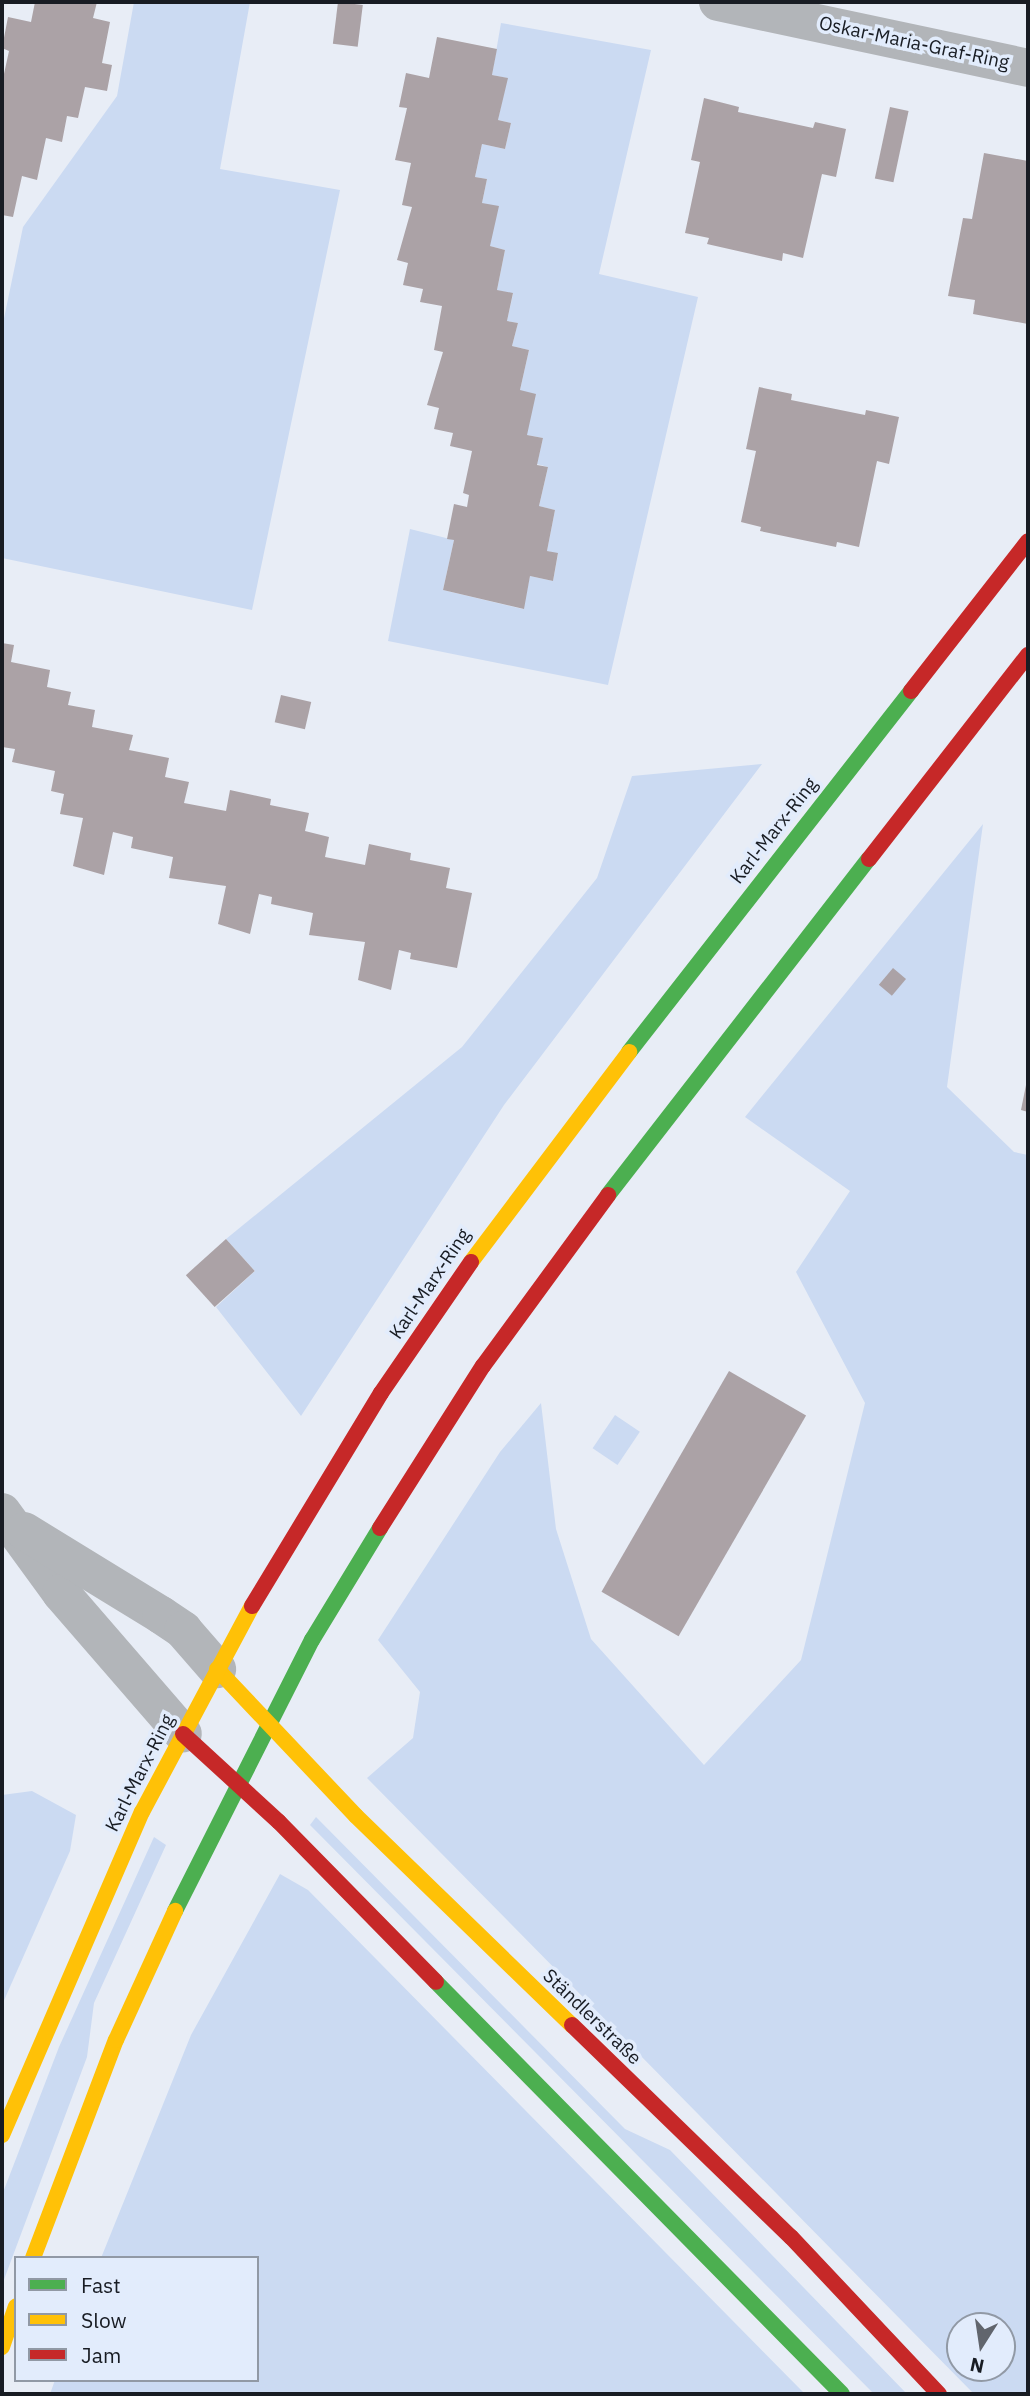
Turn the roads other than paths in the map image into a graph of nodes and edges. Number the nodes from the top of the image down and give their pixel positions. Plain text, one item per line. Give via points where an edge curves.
1 (718, 2) edge
2 (1028, 68) edge
3 (1028, 541) edge
4 (1028, 655) edge
5 (6, 1518) edge
6 (217, 1669) junction
7 (268, 1724) junction
8 (183, 1734) junction
9 (237, 1782) junction
10 (2, 2135) edge
11 (34, 2256) edge
12 (14, 2312) edge
13 (2, 2347) edge
14 (842, 2394) edge
15 (939, 2394) edge

1 - 2 street, Oskar-Maria-Graf-Ring
3 - 6 main road, Karl-Marx-Ring via 510,1205 381,1393
4 - 7 main road via 629,1166 483,1366 312,1640
5 - 6 street via 183,1630
5 - 8 street via 61,1592
6 - 7 main road, Ständlerstraße
6 - 8 main road, Karl-Marx-Ring
7 - 9 main road
7 - 15 main road, Ständlerstraße via 356,1816 791,2237
8 - 9 main road
8 - 10 main road, Karl-Marx-Ring via 88,1932
9 - 11 main road via 116,2040
9 - 14 main road
12 - 13 main road

